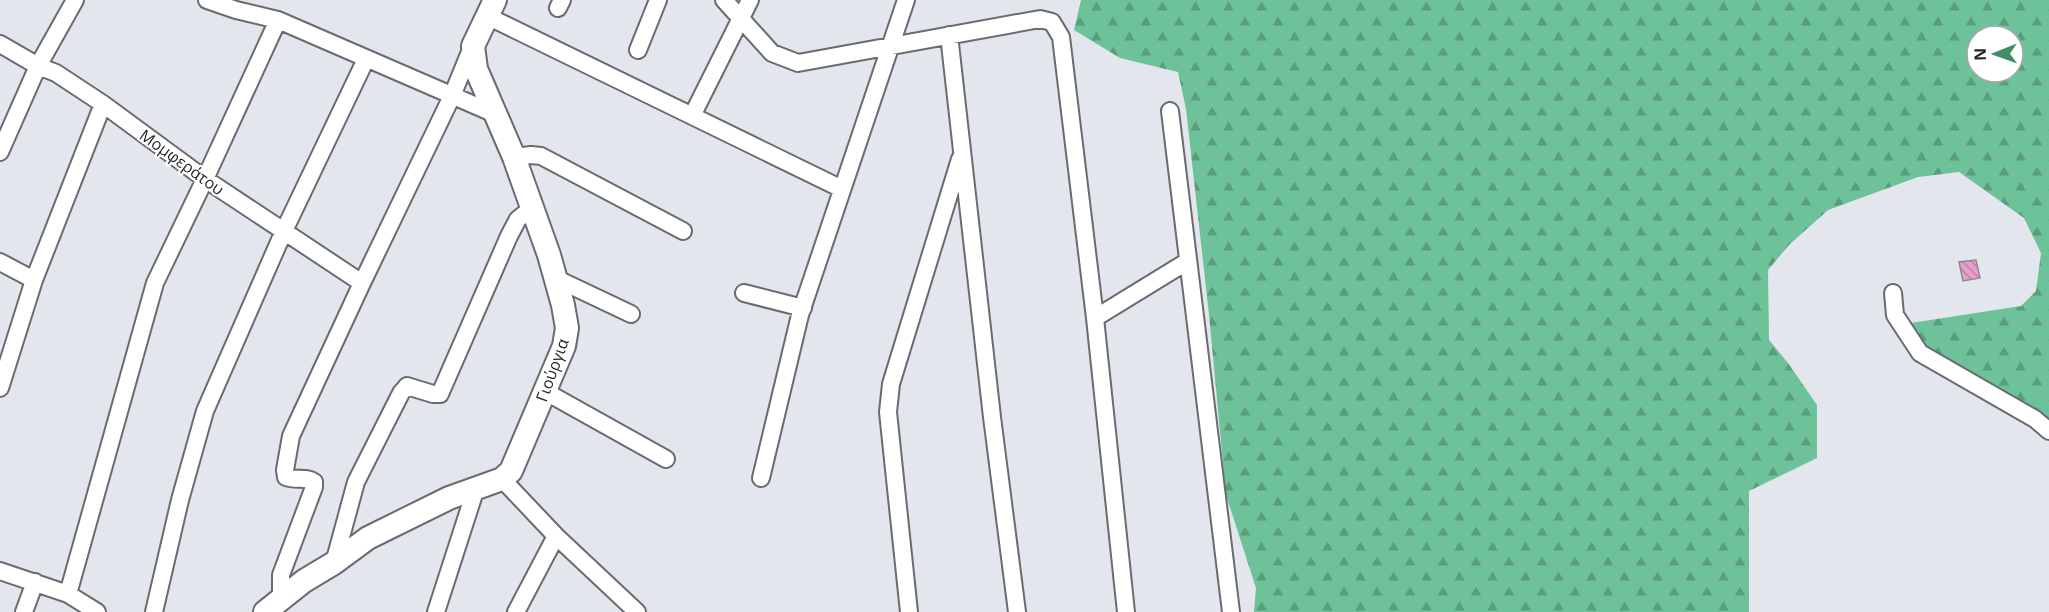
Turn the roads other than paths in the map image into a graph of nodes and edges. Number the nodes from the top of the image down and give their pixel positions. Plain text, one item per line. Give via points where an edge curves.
1 (75, 0) edge
2 (207, 0) edge
3 (658, 0) edge
4 (724, 0) edge
5 (750, 0) edge
6 (906, 0) edge
7 (239, 5) edge
8 (491, 8) edge
9 (742, 18) junction
10 (278, 20) junction
11 (949, 35) junction
12 (0, 44) edge
13 (473, 45) junction
14 (892, 45) junction
15 (638, 50) dead end
16 (366, 59) junction
17 (38, 66) junction
18 (452, 96) junction
19 (103, 104) junction
20 (1170, 111) dead end
21 (495, 114) junction
22 (692, 116) junction
23 (0, 152) edge
24 (962, 152) junction
25 (514, 157) junction
26 (205, 179) junction
27 (842, 189) junction
28 (532, 208) junction
29 (683, 231) dead end
30 (284, 233) junction
31 (1188, 261) junction
32 (0, 262) edge
33 (555, 278) junction
34 (34, 280) junction
35 (362, 283) junction
36 (744, 293) dead end
37 (1893, 293) dead end
38 (802, 308) junction
39 (631, 314) dead end
40 (1095, 318) junction
41 (0, 388) edge
42 (546, 392) junction
43 (2049, 431) edge
44 (666, 459) dead end
45 (761, 478) dead end
46 (502, 479) junction
47 (476, 488) junction
48 (556, 536) junction
49 (334, 563) junction
50 (0, 571) edge
51 (35, 582) junction
52 (68, 594) junction
53 (273, 605) edge
54 (1233, 608) edge
55 (24, 612) edge
56 (97, 612) edge
57 (154, 612) edge
58 (436, 612) edge
59 (516, 612) edge
60 (637, 612) edge
61 (909, 612) edge
62 (1017, 612) edge
63 (1126, 612) edge

1 - 17 street
2 - 7 street
3 - 15 street
4 - 9 street
5 - 9 street
6 - 14 street
7 - 10 street
8 - 13 street
8 - 22 street
9 - 14 street via 772,53 798,63
9 - 22 street
10 - 16 street
10 - 26 street
11 - 14 street
11 - 24 street
11 - 40 street via 1040,19 1052,22 1060,38
12 - 17 street, Μομφεράτου
13 - 18 street
13 - 21 street, Γιούργια via 476,69
14 - 27 street
16 - 18 street
16 - 30 street
17 - 19 street, Μομφεράτου
17 - 23 street
18 - 21 street
18 - 35 street
19 - 26 street, Μομφεράτου
19 - 34 street
20 - 31 street
21 - 25 street, Γιούργια
22 - 27 street
24 - 61 street via 891,384 888,412
24 - 62 street
25 - 28 street, Γιούργια
25 - 29 street via 541,156
26 - 30 street, Μομφεράτου
26 - 52 street via 154,283
27 - 38 street
28 - 33 street, Γιούργια
28 - 49 street via 518,219 509,236 440,394 407,386 401,393 356,482
30 - 35 street, Μομφεράτου
30 - 57 street via 205,411
31 - 40 street
31 - 54 street
32 - 34 street
33 - 39 street
33 - 42 street, Γιούργια via 567,328
34 - 41 street
35 - 53 street via 291,436 286,477 309,478 314,482
36 - 38 street
37 - 43 street via 1895,315 1920,353 2035,419
38 - 45 street
40 - 63 street
42 - 44 street
42 - 46 street, Γιούργια via 512,471
46 - 47 street
46 - 48 street
47 - 49 street via 368,538
47 - 58 street
48 - 59 street
48 - 60 street
49 - 53 street
50 - 51 street
51 - 52 street
51 - 55 street
52 - 56 street

